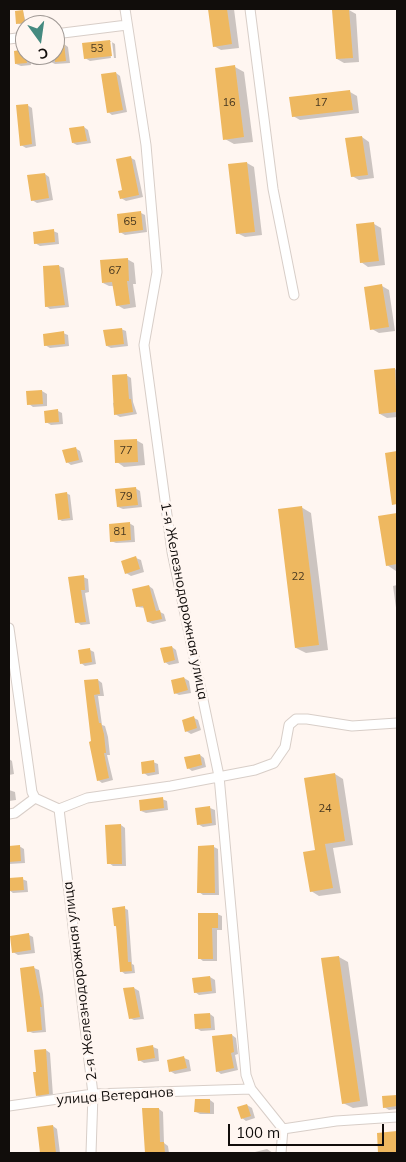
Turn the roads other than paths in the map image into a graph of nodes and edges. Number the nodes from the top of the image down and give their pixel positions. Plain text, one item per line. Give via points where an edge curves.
1 (125, 9) edge
2 (250, 9) edge
3 (127, 25) junction
4 (65, 33) edge
5 (294, 295) dead end
6 (9, 628) edge
7 (397, 724) edge
8 (219, 776) junction
9 (35, 798) junction
10 (59, 809) junction
11 (9, 814) edge
12 (251, 1088) junction
13 (93, 1094) junction
14 (9, 1106) edge
15 (397, 1117) edge
16 (283, 1129) junction
17 (91, 1153) edge
18 (281, 1153) edge

1 - 3 street, 1-я Железнодорожная улица
2 - 5 street via 273,189
3 - 4 street
3 - 8 street, 1-я Железнодорожная улица via 146,145 157,272 144,345 172,552
6 - 9 street
7 - 8 street via 352,726 296,719 289,725 285,747 274,763
8 - 10 street via 87,798
8 - 12 street, 1-я Железнодорожная улица via 246,1075
9 - 10 street
9 - 11 street via 16,813
10 - 13 street, 2-я Железнодорожная улица
12 - 13 street, улица Ветеранов
12 - 16 street, 1-я Железнодорожная улица
13 - 14 street, улица Ветеранов
13 - 17 street, 2-я Железнодорожная улица
15 - 16 street
16 - 18 street

